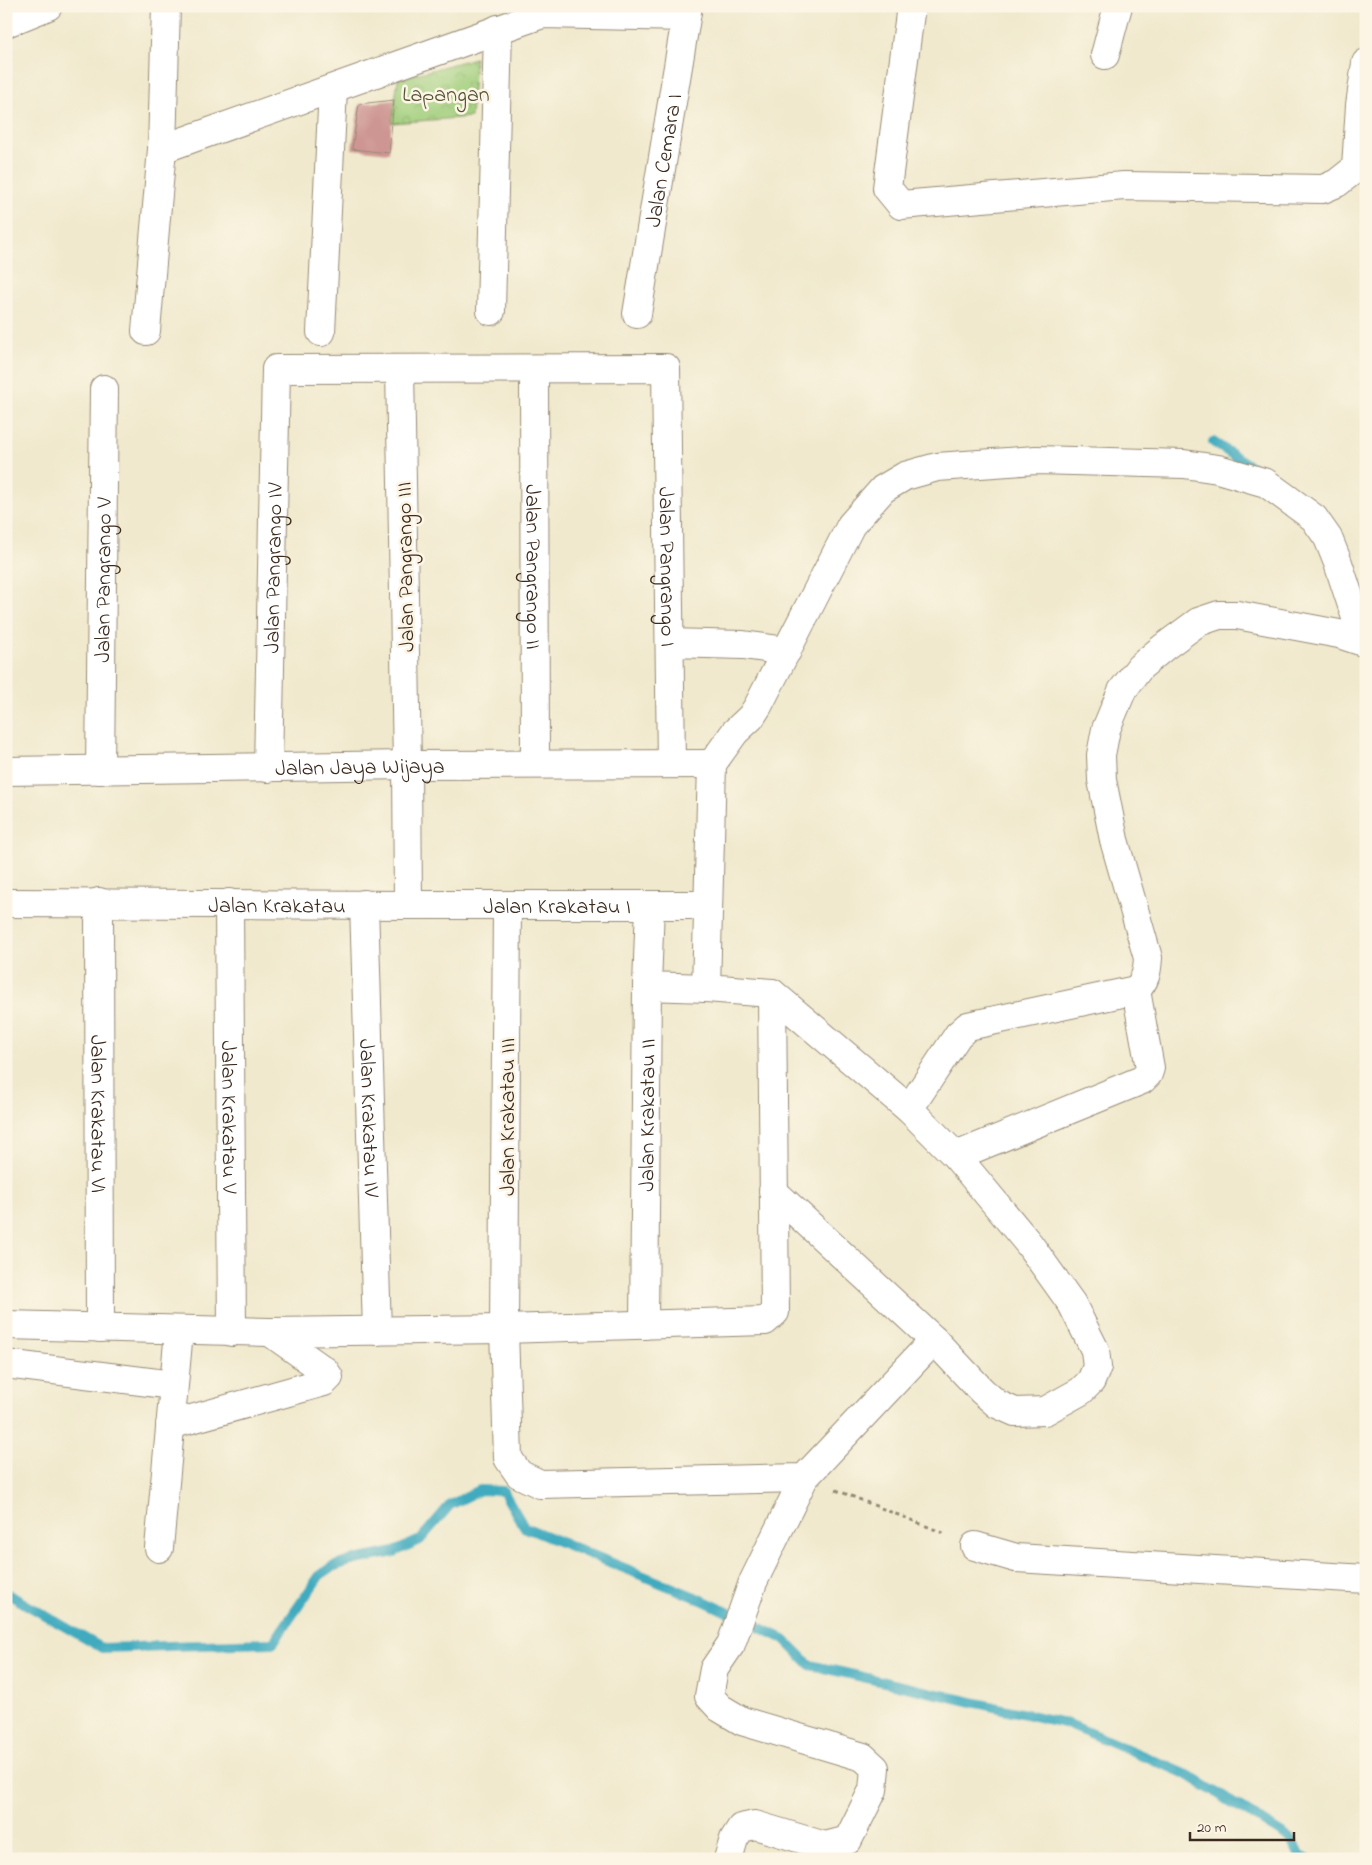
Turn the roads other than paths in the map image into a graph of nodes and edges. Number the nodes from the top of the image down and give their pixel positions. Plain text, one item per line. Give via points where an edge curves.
1 (48, 6) edge
2 (166, 6) edge
3 (911, 6) edge
4 (1118, 6) edge
5 (687, 12) edge
6 (6, 23) edge
7 (498, 29) junction
8 (1105, 55) dead end
9 (1366, 62) edge
10 (332, 89) junction
11 (162, 149) junction
12 (491, 311) dead end
13 (637, 314) dead end
14 (146, 331) dead end
15 (321, 332) dead end
16 (400, 369) junction
17 (534, 369) junction
18 (104, 389) dead end
19 (670, 643) junction
20 (1365, 643) edge
21 (787, 651) junction
22 (535, 764) junction
23 (670, 764) junction
24 (712, 764) junction
25 (407, 765) junction
26 (268, 768) junction
27 (100, 770) junction
28 (6, 771) edge
29 (99, 902) junction
30 (6, 903) edge
31 (229, 903) junction
32 (364, 904) junction
33 (408, 905) junction
34 (507, 905) junction
35 (650, 905) junction
36 (707, 905) junction
37 (647, 986) junction
38 (706, 988) junction
39 (1136, 990) junction
40 (772, 993) junction
41 (909, 1109) junction
42 (956, 1156) junction
43 (773, 1191) junction
44 (6, 1325) edge
45 (644, 1325) junction
46 (100, 1328) junction
47 (504, 1329) junction
48 (179, 1331) junction
49 (376, 1331) junction
50 (232, 1332) junction
51 (270, 1332) junction
52 (934, 1340) junction
53 (6, 1364) edge
54 (174, 1385) junction
55 (170, 1425) junction
56 (804, 1478) junction
57 (975, 1546) road end
58 (159, 1548) dead end
59 (1366, 1579) edge
60 (728, 1859) edge

1 - 6 street
2 - 11 street
3 - 9 street via 887,188 901,205 1124,186 1323,189 1356,168
4 - 8 street
5 - 7 street via 542,14
5 - 13 street, Jalan Cemara I
7 - 10 street
7 - 12 street
10 - 11 street
10 - 15 street
11 - 14 street
16 - 17 street
16 - 25 street, Jalan Pangrango III
16 - 26 street, Jalan Pangrango IV via 276,369
17 - 19 street, Jalan Pangrango I via 666,368
17 - 22 street, Jalan Pangrango II
18 - 27 street, Jalan Pangrango V
19 - 21 street via 742,645
19 - 23 street, Jalan Pangrango I
20 - 21 street via 1328,538 1314,518 1266,483 1218,469 1184,464 1036,460 937,467 906,476 883,489 851,525
20 - 39 street via 1330,632 1237,615 1218,615 1198,622 1164,647 1140,667 1122,691 1106,729 1101,755 1102,780 1114,840 1148,958 1147,973
21 - 24 street via 751,717 735,732
22 - 23 street, Jalan Jaya Wijaya
22 - 25 street, Jalan Jaya Wijaya
23 - 24 street, Jalan Jaya Wijaya
24 - 36 street
25 - 26 street, Jalan Jaya Wijaya
25 - 33 street
26 - 27 street, Jalan Jaya Wijaya
27 - 28 street, Jalan Jaya Wijaya
29 - 30 street, Jalan Krakatau
29 - 31 street, Jalan Krakatau
29 - 46 street, Jalan Krakatau VI
31 - 32 street, Jalan Krakatau
31 - 50 street, Jalan Krakatau V
32 - 33 street, Jalan Krakatau
32 - 49 street, Jalan Krakatau IV
33 - 34 street, Jalan Krakatau I
34 - 35 street, Jalan Krakatau I
34 - 47 street, Jalan Krakatau III
35 - 36 street, Jalan Krakatau I
35 - 37 street, Jalan Krakatau II
36 - 38 street
37 - 38 street
37 - 45 street, Jalan Krakatau II
38 - 40 street
39 - 41 street via 968,1026 958,1034
39 - 42 street via 1150,1068 1142,1080
40 - 41 street
40 - 43 street
41 - 42 street
42 - 52 street via 1029,1244 1072,1304 1095,1350 1097,1367 1091,1381 1081,1391 1045,1411 1015,1412 996,1404
43 - 45 street via 775,1312 765,1321
43 - 52 street
44 - 46 street
45 - 47 street
46 - 48 street
47 - 49 street
47 - 56 street, Jalan Krakatau III via 508,1458 518,1474 540,1484
48 - 50 street
48 - 54 street
49 - 51 street
50 - 51 street
51 - 55 street via 325,1371 328,1377 324,1382
52 - 56 street
53 - 54 street
54 - 55 street
55 - 58 street
56 - 60 street via 750,1590 731,1644 714,1669 709,1696 720,1708 742,1721 863,1757 875,1768 873,1790 848,1840 825,1846 755,1826 741,1828
57 - 59 street via 1016,1558

